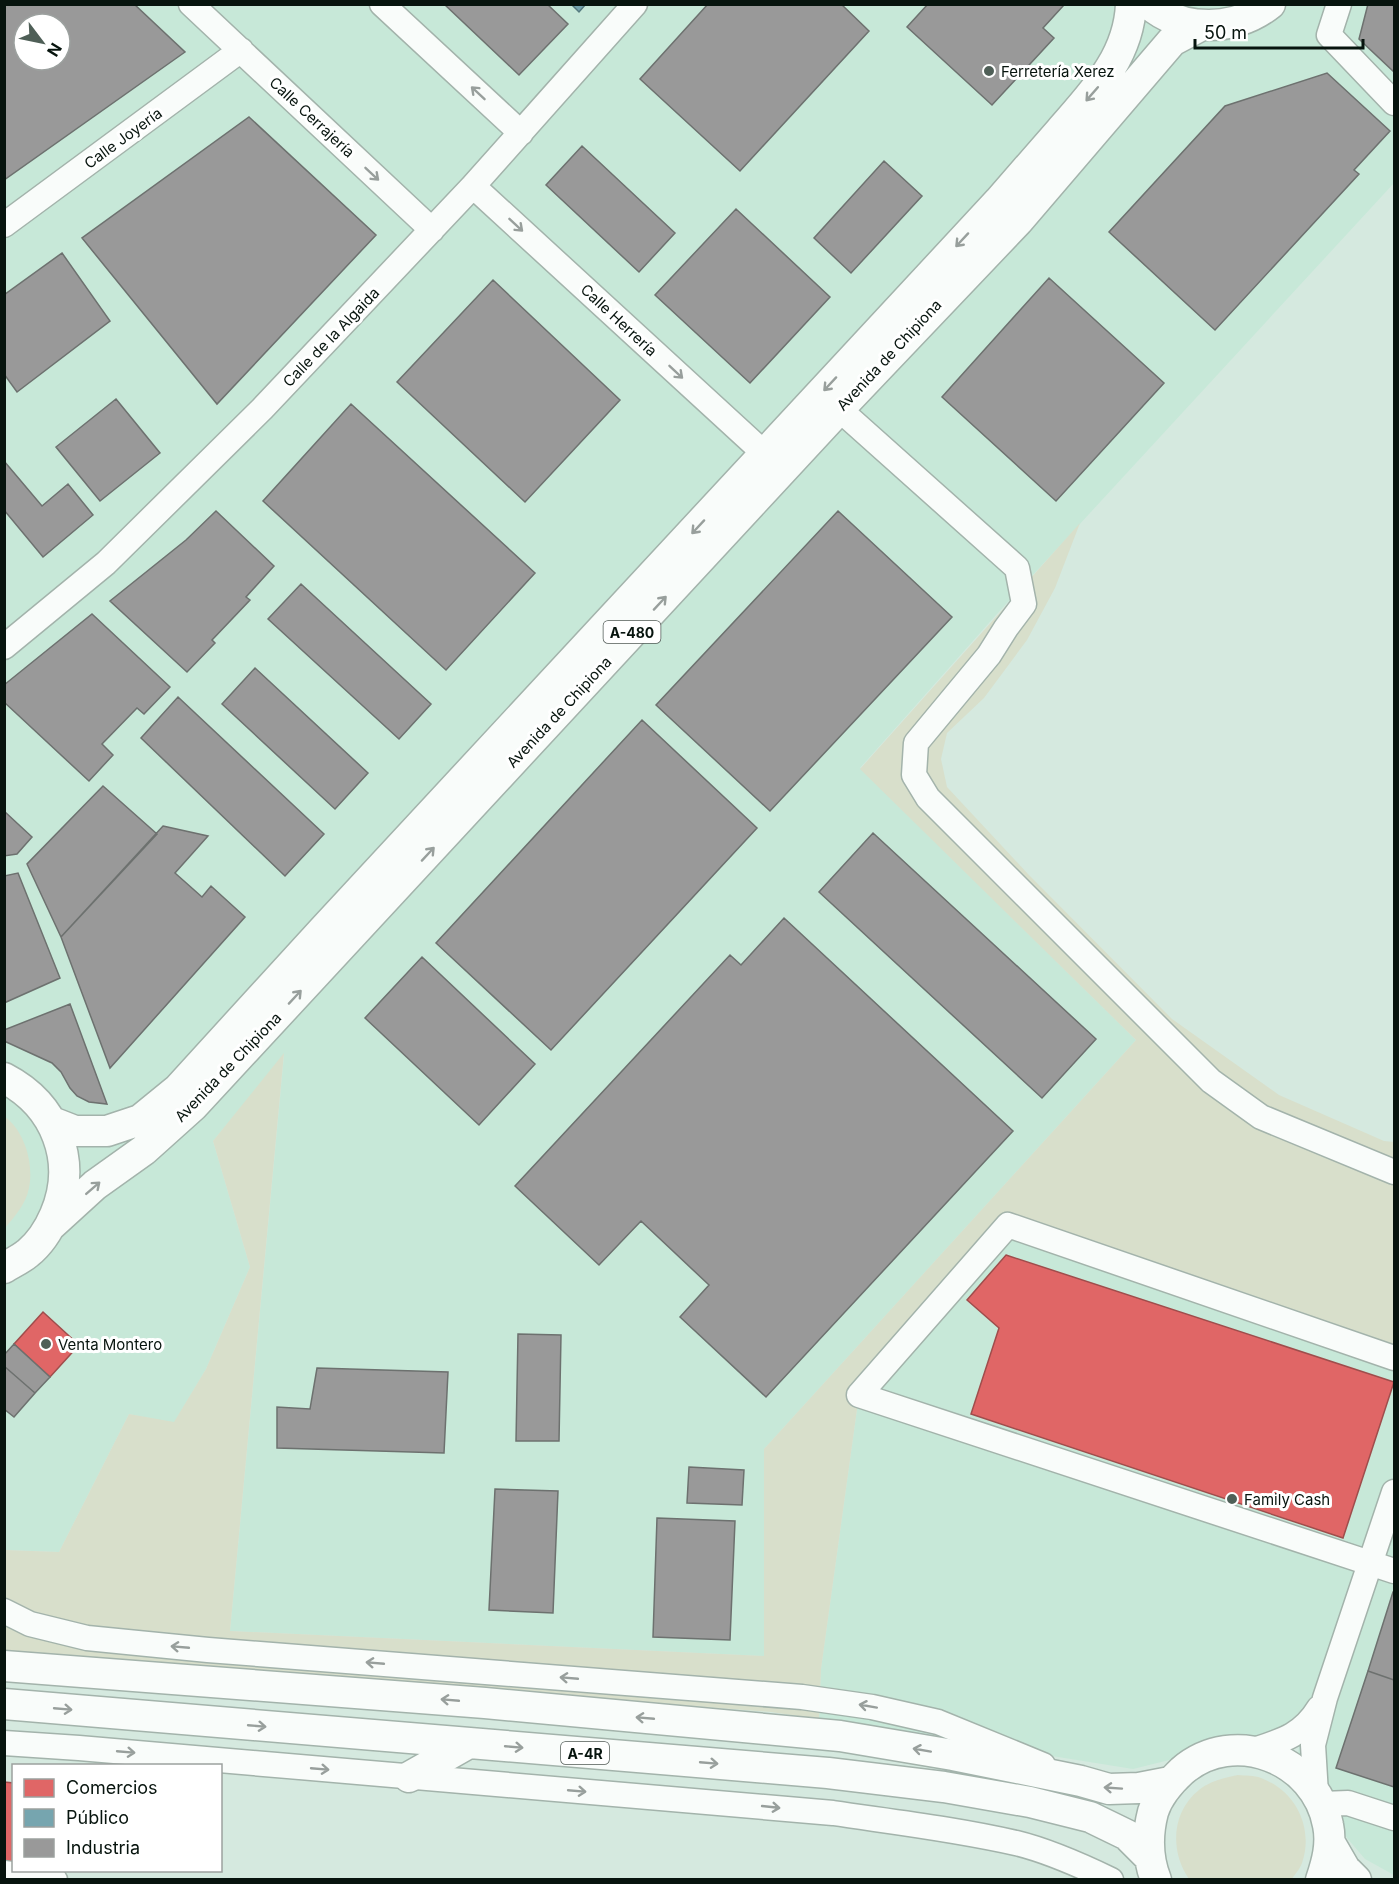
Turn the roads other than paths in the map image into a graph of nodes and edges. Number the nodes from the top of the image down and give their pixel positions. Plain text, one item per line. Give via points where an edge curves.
1 (191, 4) edge
2 (382, 4) edge
3 (635, 4) edge
4 (1131, 4) edge
5 (1149, 4) edge
6 (1270, 4) edge
7 (1339, 4) edge
8 (1202, 26) junction
9 (241, 51) junction
10 (1395, 103) edge
11 (521, 133) junction
12 (473, 186) junction
13 (4, 225) edge
14 (432, 230) junction
15 (839, 409) junction
16 (765, 454) junction
17 (4, 647) edge
18 (4, 1078) edge
19 (52, 1122) junction
20 (1395, 1172) edge
21 (49, 1227) junction
22 (4, 1268) edge
23 (1395, 1358) edge
24 (1395, 1492) edge
25 (1370, 1564) junction
26 (1395, 1572) edge
27 (4, 1611) edge
28 (4, 1666) edge
29 (1325, 1698) junction
30 (4, 1704) edge
31 (4, 1743) edge
32 (470, 1743) junction
33 (1251, 1751) junction
34 (409, 1777) junction
35 (1081, 1781) junction
36 (1170, 1782) junction
37 (1319, 1799) junction
38 (1395, 1818) edge
39 (1330, 1843) junction
40 (1153, 1868) edge
41 (4, 1873) edge
42 (55, 1880) edge
43 (1111, 1880) edge
44 (1321, 1880) edge
45 (1356, 1880) edge

1 - 9 street, Calle Cerrajería
11 -> 2 street
3 - 11 street, Calle de la Algaida
4 -> 16 main road, Avenida de Chipiona / A-480 via 1123,46 1105,79 999,201
5 - 8 main road, A-480 via 1175,20
6 - 8 main road, A-480 via 1231,24
7 - 10 street via 1329,35
8 - 15 main road, Avenida de Chipiona / A-480 via 1172,41 1018,221
9 - 13 street, Calle Joyería
9 -> 14 street, Calle Cerrajería
11 - 12 street, Calle de la Algaida
12 - 14 street, Calle de la Algaida
12 -> 16 street, Calle Herrería
14 - 17 street, Calle de la Algaida via 262,409 106,563
15 - 20 street via 1017,568 1024,604 988,656 916,743 914,775 928,798 1211,1081 1261,1117
21 -> 15 main road, Avenida de Chipiona / A-480 via 193,1107
16 -> 19 main road, Avenida de Chipiona / A-480 via 178,1089 140,1120 107,1131 75,1131
18 - 19 main road via 38,1102
19 - 21 main road via 62,1148 65,1175 60,1202
21 - 22 main road via 29,1252
23 - 25 street via 1008,1226 859,1395
24 - 25 street
25 - 26 street
25 - 29 street
35 -> 27 street via 938,1722 872,1707 802,1697 87,1638 30,1624
35 -> 28 main road via 840,1736 473,1702
29 - 33 street via 1311,1721 1294,1736
29 - 37 street via 1313,1746
30 -> 32 main road, A-4R
31 -> 34 street
32 - 34 main road
32 -> 40 main road, A-4R via 828,1773 966,1790 1090,1817 1127,1835
33 - 36 main road via 1217,1753 1190,1765
33 - 37 main road via 1291,1767
34 -> 43 street via 754,1805 935,1827 1017,1844
36 -> 35 main road via 1109,1789
36 - 40 main road via 1156,1804 1149,1829
37 - 38 street via 1348,1803
37 - 39 main road
39 - 44 main road
39 - 45 main road
41 - 42 street

